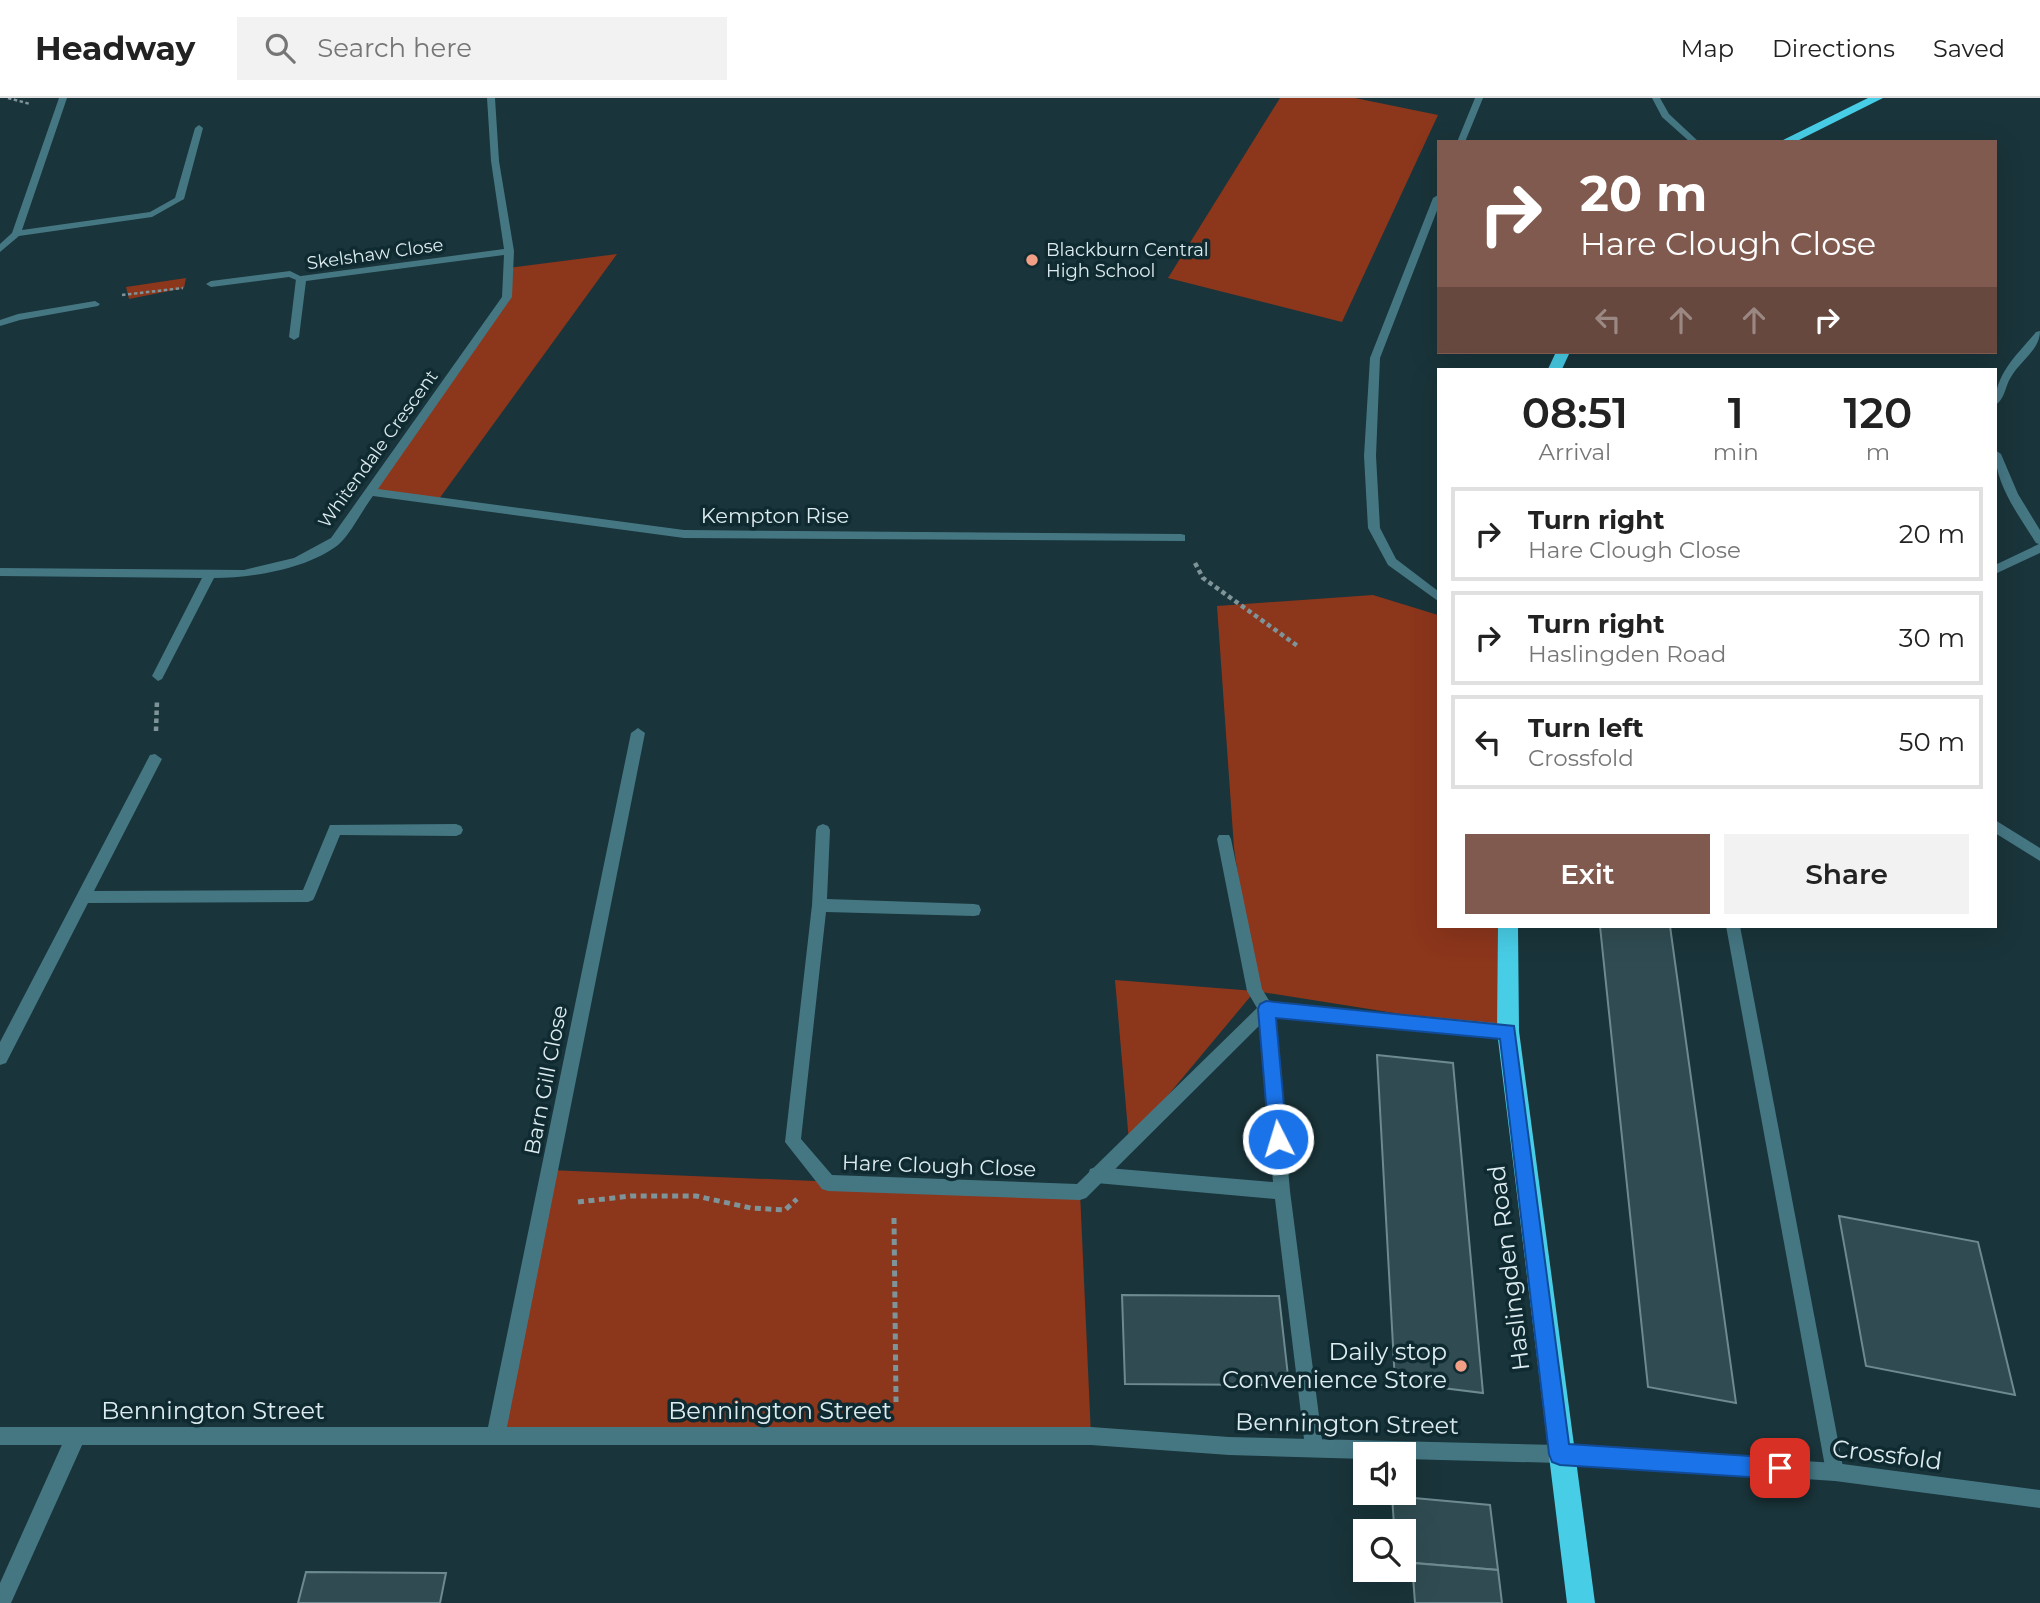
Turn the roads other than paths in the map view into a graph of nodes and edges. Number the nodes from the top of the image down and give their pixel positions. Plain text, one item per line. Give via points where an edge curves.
1 (63, 98) edge
2 (491, 98) edge
3 (1479, 98) edge
4 (1656, 98) edge
5 (1877, 98) edge
6 (199, 128) dead end
7 (1462, 140) edge
8 (1693, 140) edge
9 (1789, 140) edge
10 (1437, 201) edge
11 (16, 234) junction
12 (0, 249) edge
13 (509, 251) junction
14 (301, 279) junction
15 (211, 285) road end
16 (95, 304) road end
17 (0, 323) edge
18 (2040, 334) edge
19 (293, 337) dead end
20 (1997, 397) edge
21 (1997, 459) edge
22 (372, 492) junction
23 (1181, 538) road end
24 (2040, 540) edge
25 (2040, 548) edge
26 (1997, 569) edge
27 (0, 572) edge
28 (210, 575) junction
29 (1437, 596) edge
30 (158, 676) road end
31 (638, 733) dead end
32 (155, 759) road end
33 (1997, 827) edge
34 (823, 830) dead end
35 (456, 831) dead end
36 (1224, 839) dead end
37 (2040, 855) edge
38 (84, 897) junction
39 (819, 905) junction
40 (974, 910) dead end
41 (1508, 928) edge
42 (1733, 928) edge
43 (1266, 1009) junction
44 (1508, 1031) junction
45 (0, 1058) edge
46 (1096, 1175) junction
47 (1282, 1191) junction
48 (496, 1435) junction
49 (0, 1436) edge
50 (76, 1436) junction
51 (1314, 1447) junction
52 (1560, 1454) junction
53 (1835, 1472) junction
54 (2040, 1499) edge
55 (1, 1603) edge
56 (1581, 1603) edge

1 - 11 street
2 - 13 street, Whitendale Crescent
3 - 7 street
4 - 8 street via 1665,115
5 - 9 highway
6 - 11 street via 179,199 152,214
10 - 29 street via 1375,358 1370,456 1374,528 1392,562
11 - 12 street
13 - 14 street, Skelshaw Close
13 - 22 street, Whitendale Crescent via 508,297
14 - 15 street via 290,274
14 - 19 street, Skelshaw Close
16 - 17 street
18 - 20 street via 2006,376
21 - 24 street
22 - 23 street, Kempton Rise via 684,534
22 - 28 street, Whitendale Crescent via 335,541 306,556 244,574
25 - 26 street
27 - 28 street, Whitendale Crescent
28 - 30 street
31 - 48 street, Barn Gill Close
32 - 38 street
33 - 37 street
34 - 39 street, Hare Clough Close
35 - 38 street via 335,829 308,895
36 - 43 street via 1255,991
38 - 45 street
39 - 40 street
39 - 46 street, Hare Clough Close via 793,1142 828,1183 1080,1192
41 - 44 highway, Haslingden Road
42 - 53 street
43 - 44 street
43 - 46 street, Hare Clough Close
43 - 47 street
44 - 52 highway, Haslingden Road
46 - 47 street
47 - 51 street
48 - 50 street, Bennington Street
48 - 51 street, Bennington Street via 1091,1436
49 - 50 street, Bennington Street
50 - 55 street
51 - 52 street, Bennington Street
52 - 53 street, Crossfold
52 - 56 highway, Haslingden Road
53 - 54 street, Crossfold

